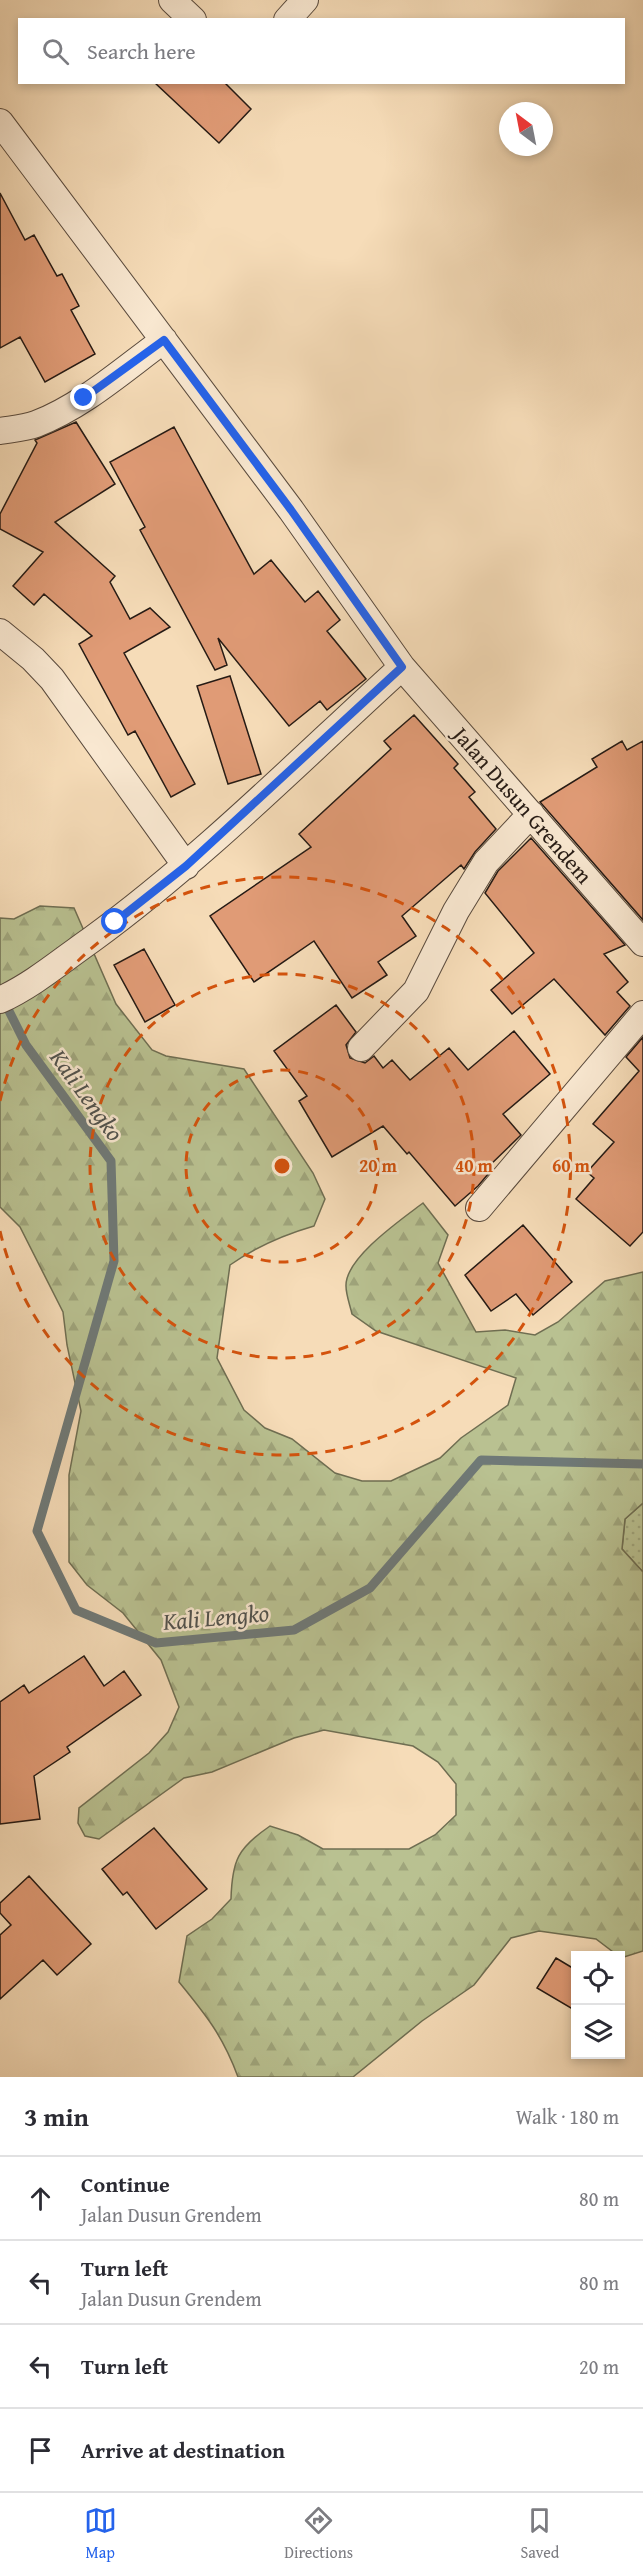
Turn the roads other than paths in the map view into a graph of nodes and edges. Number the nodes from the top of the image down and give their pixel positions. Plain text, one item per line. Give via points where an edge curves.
1 (172, 0) edge
2 (305, 0) edge
3 (191, 18) edge
4 (289, 18) edge
5 (0, 122) edge
6 (164, 340) junction
7 (0, 431) edge
8 (0, 632) edge
9 (402, 667) junction
10 (531, 814) junction
11 (186, 866) junction
12 (643, 943) edge
13 (10, 996) edge
14 (643, 1014) edge
15 (361, 1048) dead end
16 (479, 1208) dead end

1 - 3 street
2 - 4 street
5 - 6 street, Jalan Dusun Grendem
6 - 7 street via 84,398 35,425
6 - 9 street, Jalan Dusun Grendem
8 - 11 street via 52,679
9 - 10 street, Jalan Dusun Grendem
9 - 11 street
10 - 12 street, Jalan Dusun Grendem
10 - 15 street via 486,862 416,991
11 - 13 street
14 - 16 street

